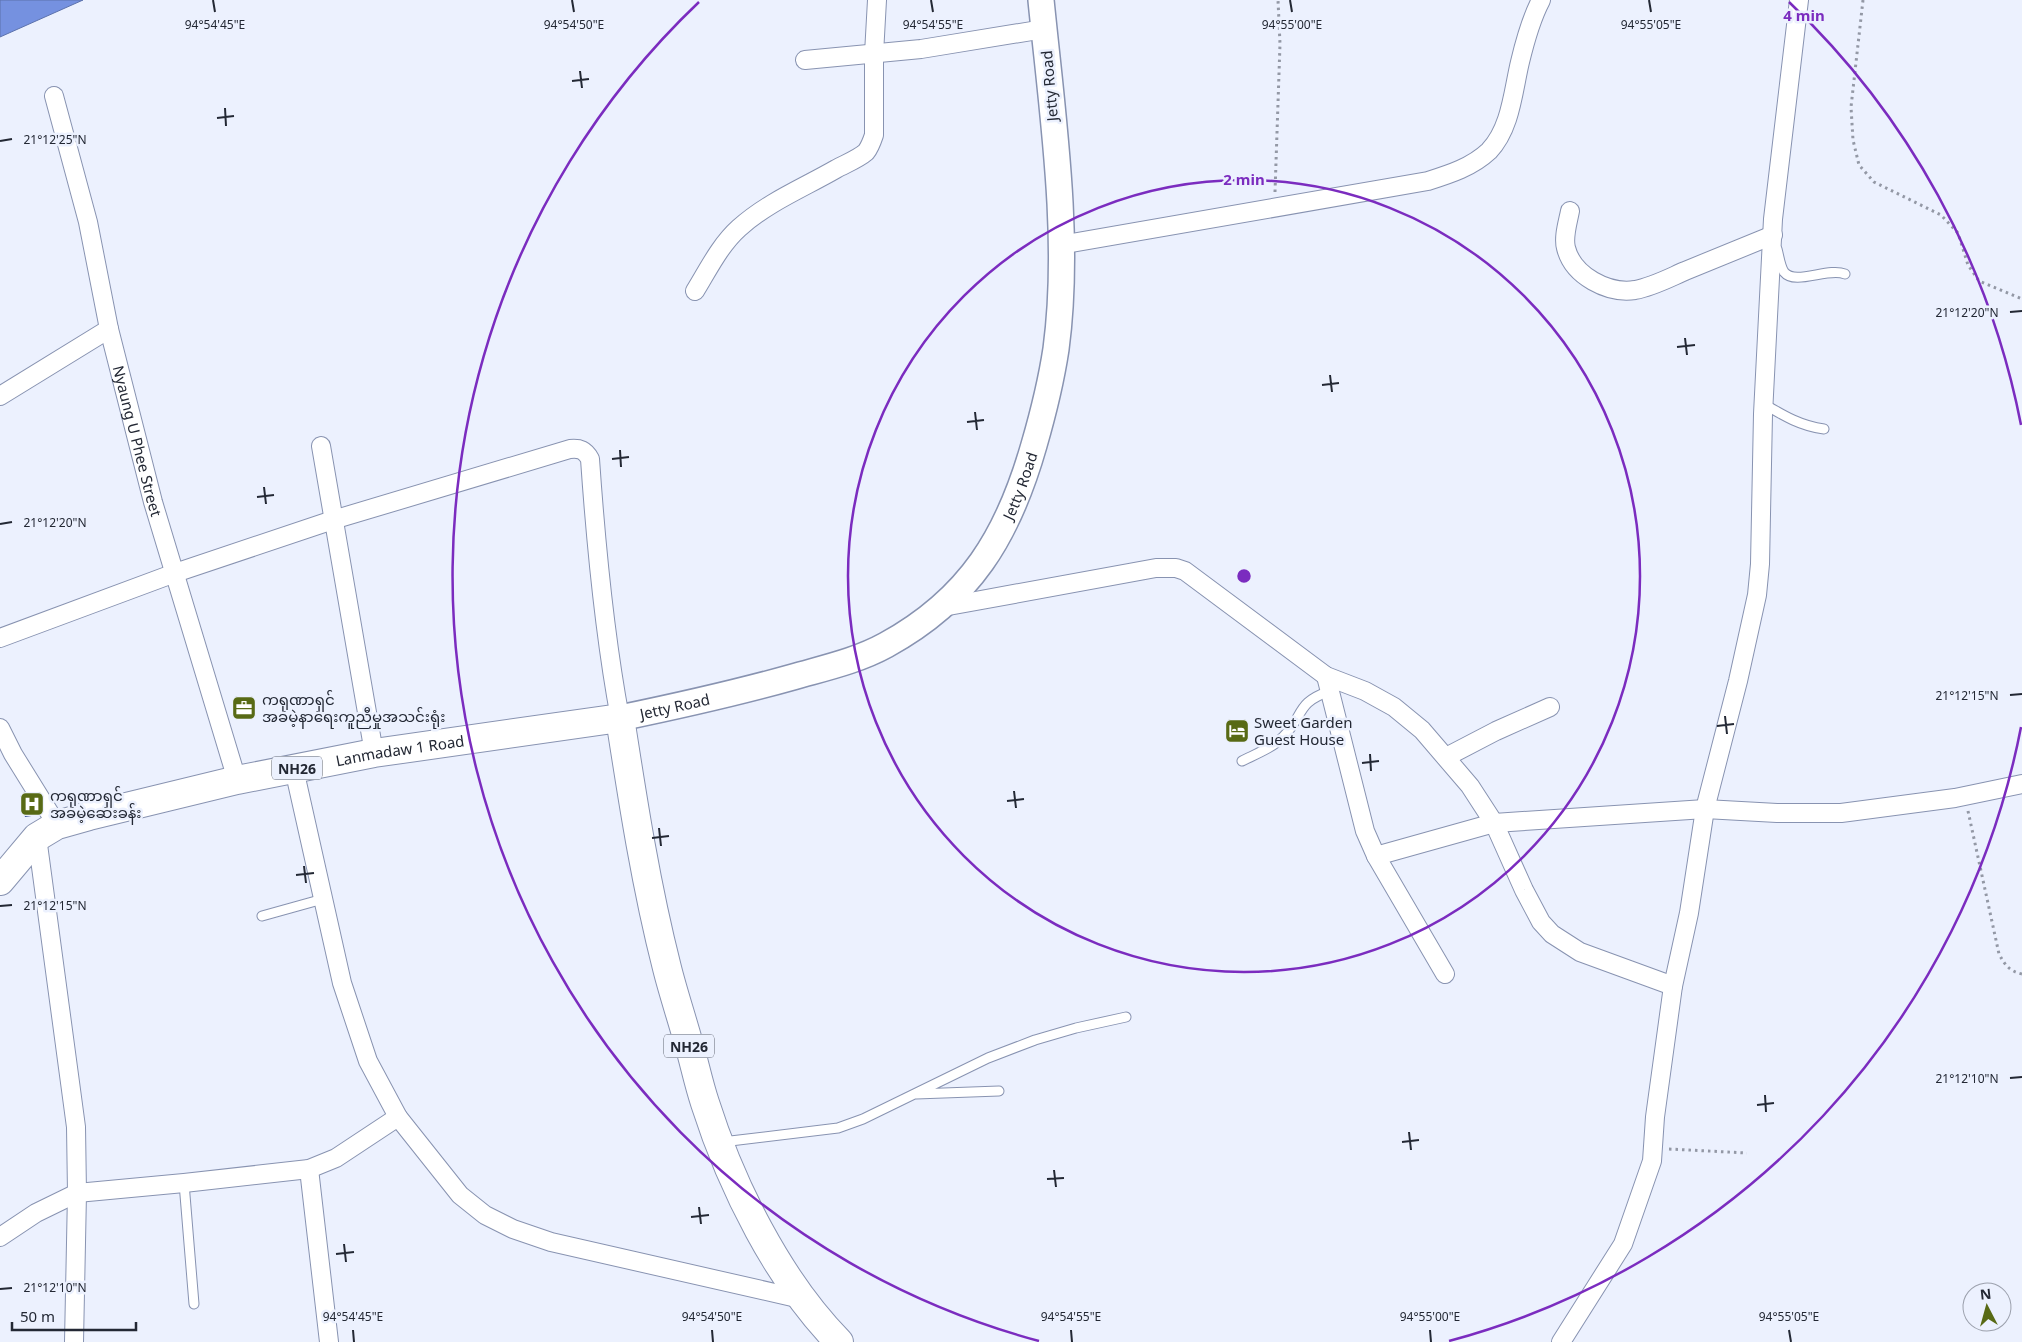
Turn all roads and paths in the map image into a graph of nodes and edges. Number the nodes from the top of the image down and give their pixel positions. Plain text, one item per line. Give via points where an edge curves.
1 (877, 0) edge
2 (1041, 0) edge
3 (1278, 0) edge
4 (1540, 0) edge
5 (1799, 0) edge
6 (1863, 0) edge
7 (1044, 28) junction
8 (874, 54) junction
9 (805, 60) dead end
10 (54, 96) dead end
11 (1275, 208) junction
12 (1570, 211) dead end
13 (1772, 235) junction
14 (1060, 245) junction
15 (1845, 274) dead end
16 (695, 291) dead end
17 (2022, 299) edge
18 (109, 329) junction
19 (0, 396) edge
20 (1764, 404) junction
21 (1824, 429) dead end
22 (320, 446) dead end
23 (333, 520) junction
24 (175, 573) junction
25 (943, 607) junction
26 (0, 638) edge
27 (1328, 684) junction
28 (1550, 707) dead end
29 (620, 718) junction
30 (1, 736) edge
31 (374, 754) junction
32 (1446, 757) junction
33 (1242, 761) dead end
34 (294, 768) junction
35 (237, 780) junction
36 (2022, 784) edge
37 (1964, 796) junction
38 (1705, 809) junction
39 (1494, 823) junction
40 (47, 831) junction
41 (1376, 856) junction
42 (0, 881) edge
43 (323, 899) junction
44 (262, 916) dead end
45 (1445, 974) dead end
46 (2022, 974) edge
47 (1673, 986) junction
48 (1126, 1017) dead end
49 (999, 1091) dead end
50 (911, 1095) junction
51 (398, 1117) junction
52 (719, 1142) junction
53 (1654, 1149) junction
54 (1747, 1152) dead end
55 (309, 1169) junction
56 (184, 1183) junction
57 (77, 1193) junction
58 (2, 1231) edge
59 (801, 1299) junction
60 (194, 1304) dead end
61 (74, 1342) edge
62 (329, 1342) edge
63 (839, 1342) edge
64 (1561, 1342) edge

1 - 8 street
2 - 7 street, Jetty Road
3 - 11 path via 1280,44
4 - 11 street via 1525,42 1506,122 1490,150 1450,174 1428,181
5 - 13 street
6 - 17 path via 1851,107 1853,140 1859,165 1874,182 1941,215 1958,233 1968,265 1979,281
7 - 8 street
7 - 14 street, Jetty Road
8 - 9 street
8 - 16 street via 874,135 866,152 793,191 744,224 718,254
10 - 18 street, Nyaung U Phee Street via 88,222
11 - 14 street
12 - 13 street via 1565,247 1570,259 1586,277 1609,288 1625,291 1653,285
13 - 15 lane via 1780,264 1788,276 1805,277 1838,271
13 - 20 street
14 - 25 street, Jetty Road via 1056,348 1051,380 1025,478 1003,529 975,573
18 - 19 street
18 - 24 street, Nyaung U Phee Street via 153,502
20 - 21 lane via 1806,427
20 - 38 street via 1760,576 1738,681
22 - 23 street
23 - 24 street
23 - 29 street via 570,449 579,448 586,452 590,459 597,557 610,665
23 - 31 street
24 - 26 street
24 - 35 street, Nyaung U Phee Street
25 - 27 street via 1156,568 1176,568 1185,571
25 - 29 street, Jetty Road via 884,646 843,663 714,698
27 - 32 street via 1366,691 1394,707 1422,730
27 - 33 lane via 1304,705 1293,726 1274,745
27 - 41 street via 1365,831
28 - 32 street
29 - 31 highway, Lanmadaw 1 Road / NH26
29 - 52 highway, NH26 via 667,967
30 - 40 street
31 - 34 highway, Lanmadaw 1 Road / NH26
32 - 39 street
34 - 35 highway, Lanmadaw 1 Road / NH26
34 - 43 street
35 - 40 highway, Lanmadaw 1 Road / NH26
36 - 37 street
37 - 38 street via 1841,813
37 - 46 path via 1999,954 2011,971
38 - 39 street
38 - 47 street via 1689,913
39 - 41 street
39 - 47 street via 1524,890 1552,934 1580,952
40 - 42 highway
40 - 57 street via 76,1127
41 - 45 street
43 - 44 lane
43 - 51 street via 357,1032 368,1062
47 - 53 street via 1655,1117
48 - 50 lane via 1035,1040 988,1058
49 - 50 lane
50 - 52 lane via 863,1120 838,1128
51 - 55 street via 336,1158
51 - 59 street via 460,1195 485,1215 513,1229 551,1242
52 - 59 highway, NH26 via 744,1199
53 - 54 path
53 - 64 street via 1623,1244
55 - 56 street
55 - 62 street
56 - 57 street
56 - 60 lane
57 - 58 street
57 - 61 street
59 - 63 highway, NH26

